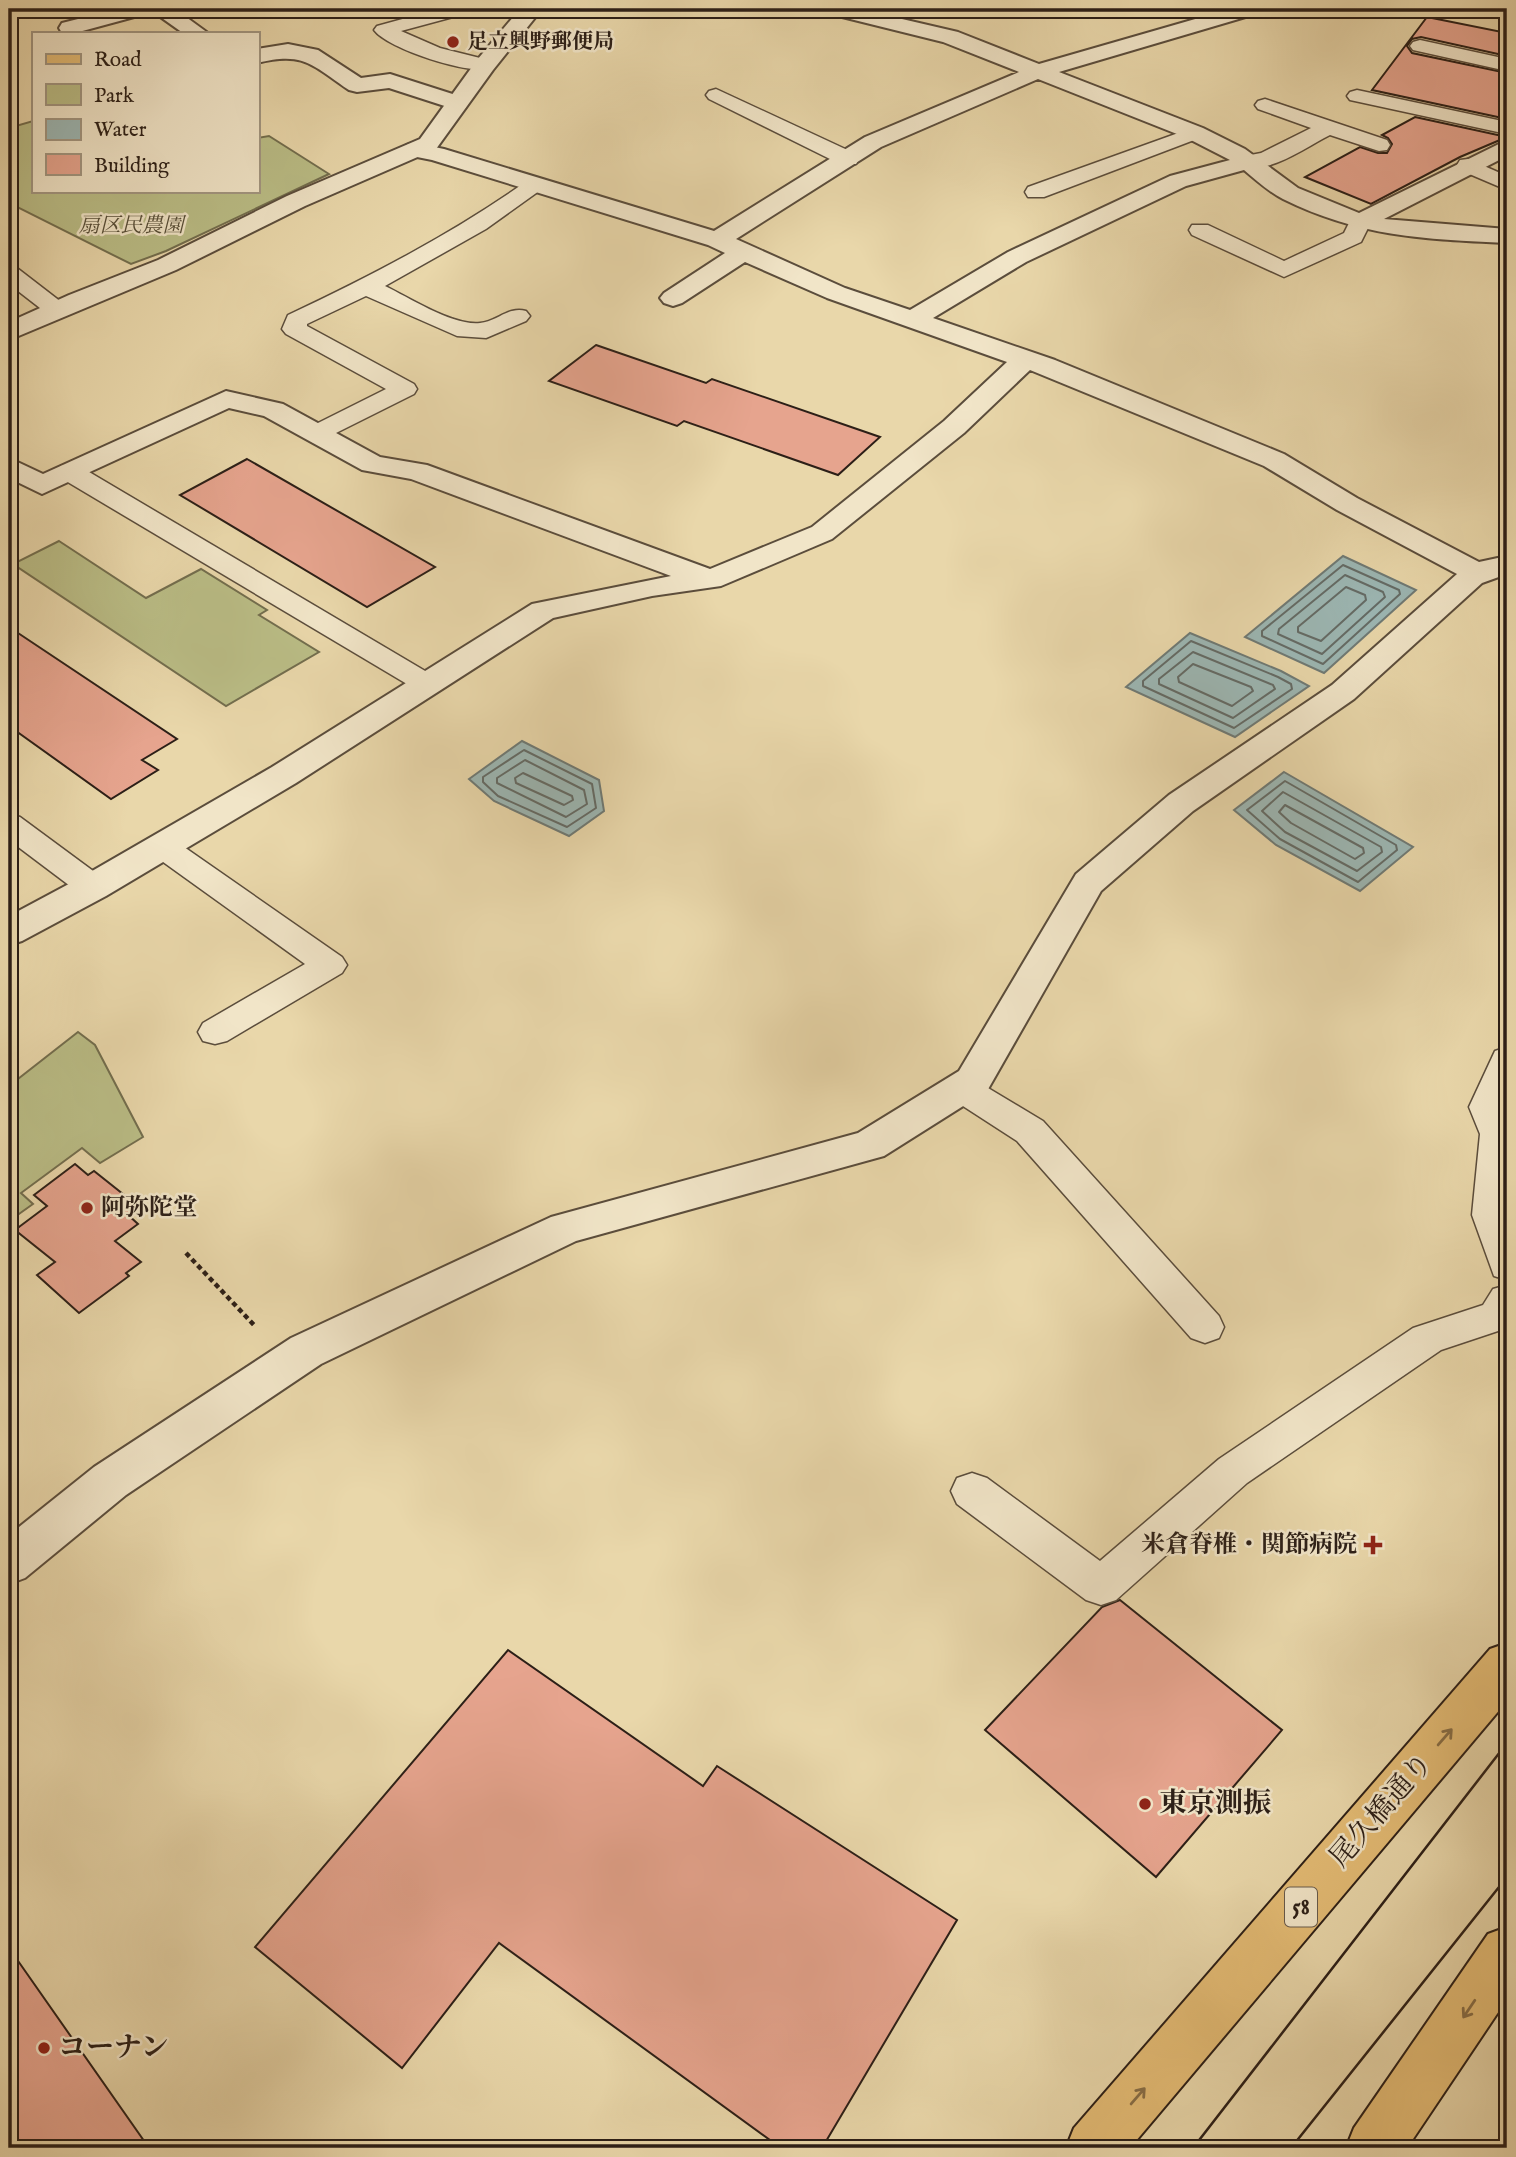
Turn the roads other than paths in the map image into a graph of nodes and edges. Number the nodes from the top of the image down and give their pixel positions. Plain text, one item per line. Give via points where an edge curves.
1 (142, 9) edge
2 (161, 9) edge
3 (531, 9) edge
4 (832, 9) edge
5 (1252, 9) edge
6 (866, 12) edge
7 (446, 13) dead end
8 (66, 26) edge
9 (196, 32) edge
10 (1420, 46) dead end
11 (259, 56) edge
12 (485, 65) junction
13 (1507, 65) edge
14 (1039, 71) junction
15 (716, 95) dead end
16 (1357, 96) dead end
17 (457, 103) junction
18 (1265, 105) dead end
19 (1327, 128) junction
20 (1507, 128) edge
21 (1195, 133) junction
22 (1379, 145) dead end
23 (1507, 147) edge
24 (415, 150) junction
25 (848, 159) junction
26 (1248, 162) junction
27 (1468, 165) junction
28 (1507, 184) edge
29 (535, 186) junction
30 (1036, 192) dead end
31 (1360, 222) junction
32 (1200, 230) dead end
33 (1507, 236) edge
34 (717, 240) junction
35 (743, 252) junction
36 (9, 273) edge
37 (367, 287) junction
38 (673, 298) dead end
39 (57, 310) junction
40 (518, 316) dead end
41 (912, 320) junction
42 (9, 332) edge
43 (1025, 360) junction
44 (317, 433) junction
45 (9, 467) edge
46 (70, 472) junction
47 (1492, 569) edge
48 (710, 580) junction
49 (427, 684) junction
50 (9, 824) edge
51 (163, 847) junction
52 (93, 887) junction
53 (9, 932) edge
54 (215, 1032) dead end
55 (1507, 1060) edge
56 (961, 1088) junction
57 (1507, 1265) edge
58 (1507, 1300) edge
59 (1205, 1327) dead end
60 (972, 1490) dead end
61 (9, 1563) edge
62 (1507, 1665) edge
63 (1507, 1953) edge
64 (1094, 2148) edge
65 (1374, 2148) edge

1 - 8 street
2 - 9 street
3 - 12 street
4 - 6 street
5 - 14 street
6 - 14 street
7 - 12 lane via 384,30 415,48
10 - 13 lane
11 - 17 street via 302,50 357,85 390,81
12 - 17 street
14 - 21 street
14 - 25 street via 873,142
15 - 25 lane
16 - 20 lane
17 - 24 street via 433,140
18 - 19 lane
19 - 22 lane
19 - 26 lane via 1267,159
21 - 26 street
21 - 30 lane
23 - 27 street
24 - 29 street
24 - 39 street via 296,201 167,265
25 - 34 street
26 - 31 street via 1289,193
26 - 41 street via 1178,181 1017,257
27 - 28 lane
27 - 31 street
29 - 34 street
29 - 37 lane via 441,247
31 - 32 lane via 1353,237 1284,270
31 - 33 street via 1394,229
34 - 35 street
35 - 38 street
35 - 41 street
36 - 39 lane
37 - 40 lane via 457,329 486,331
37 - 44 lane via 296,320 294,328 405,389
39 - 42 street
41 - 43 street
43 - 47 street via 1274,460 1347,504
43 - 48 street via 954,427 822,533
44 - 46 street via 273,410 226,399
44 - 48 street via 372,464 417,471
45 - 46 street via 42,485
46 - 49 lane
47 - 56 street via 1343,692 1181,803 1088,883 972,1081
48 - 49 street via 652,587 543,611
49 - 51 street
50 - 52 lane
51 - 52 street
51 - 54 lane via 330,965
52 - 53 street
55 - 57 lane via 1487,1107 1498,1134 1491,1215
56 - 59 lane via 1030,1131
56 - 61 street via 870,1145 565,1228 289,1361 110,1481
58 - 60 lane via 1496,1316 1427,1339 1233,1471 1101,1586
64 -> 62 main road, 尾久橋通り / 58
63 -> 65 main road

